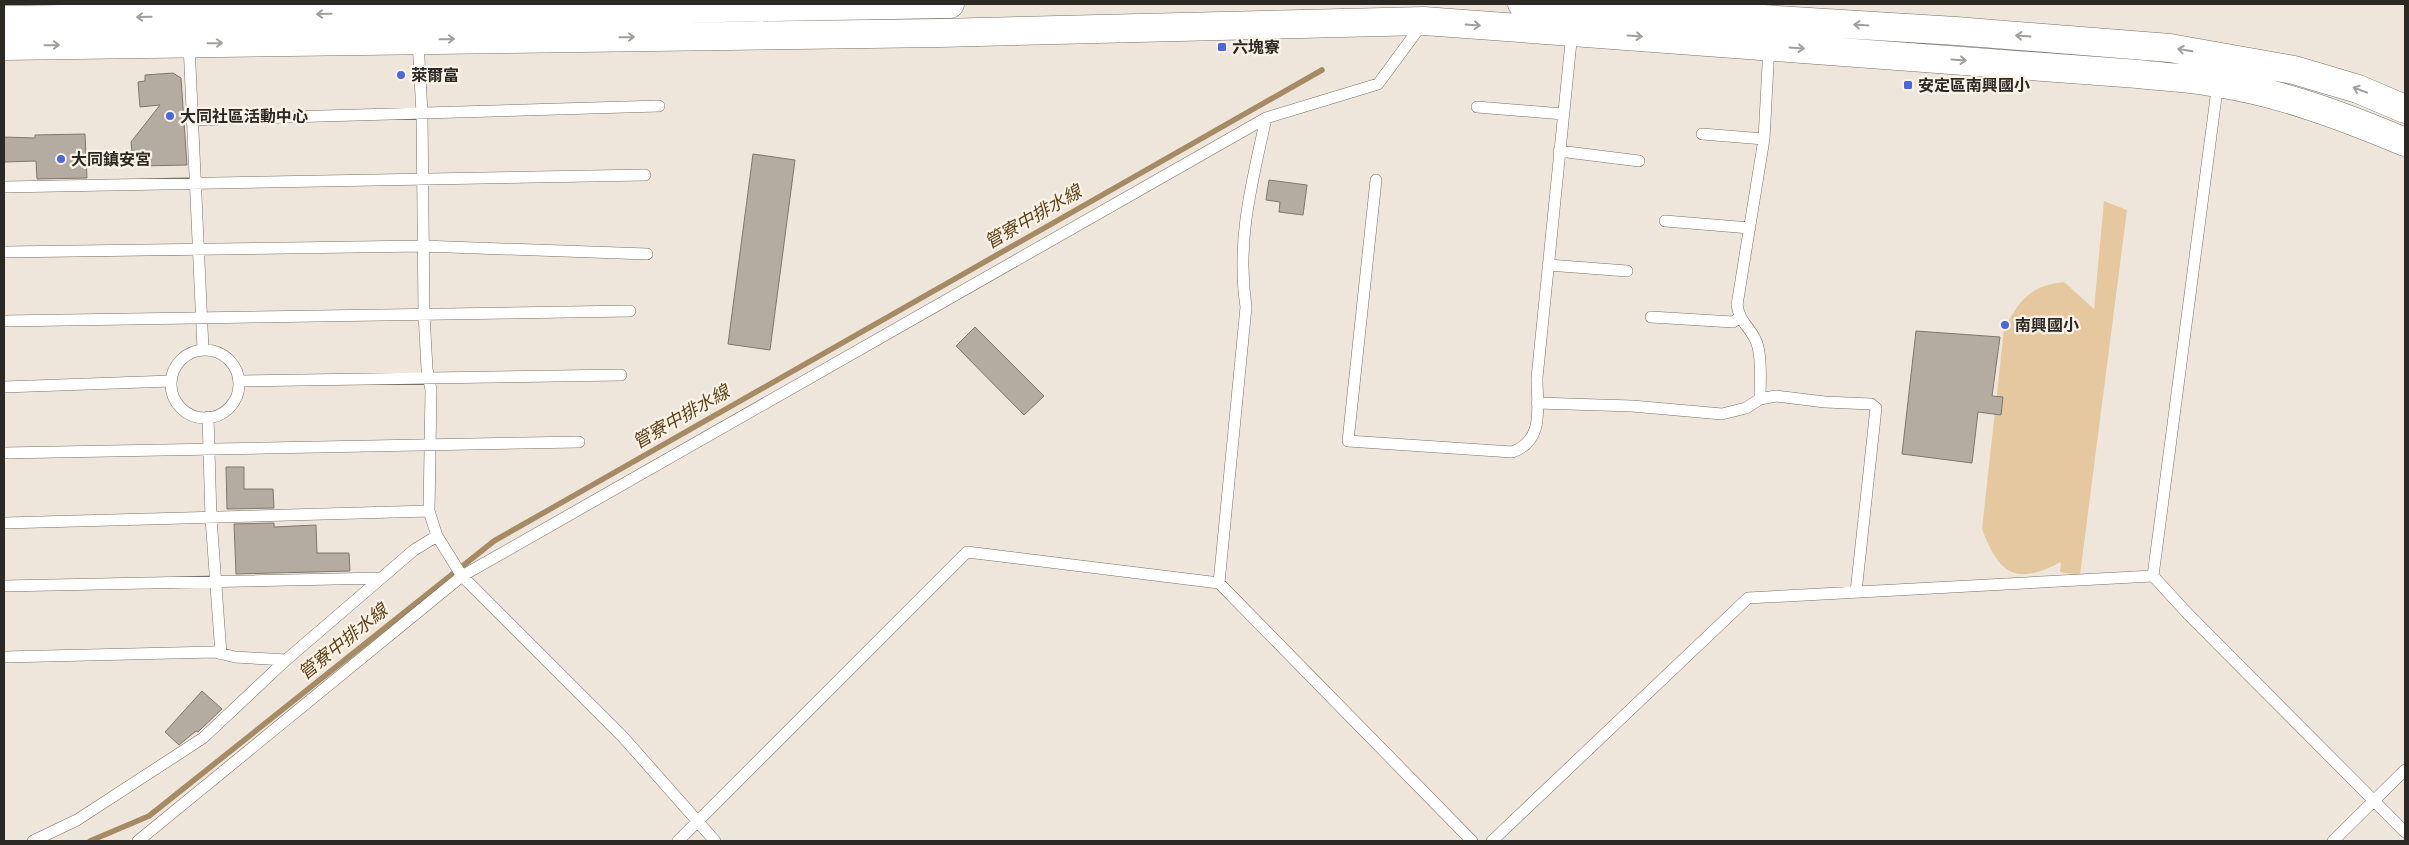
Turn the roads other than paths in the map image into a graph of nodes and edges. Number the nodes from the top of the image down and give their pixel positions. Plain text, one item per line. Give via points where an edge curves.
1 (950, 4) edge
2 (1522, 4) edge
3 (4, 20) edge
4 (599, 20) edge
5 (1424, 21) junction
6 (364, 22) edge
7 (188, 24) edge
8 (417, 27) junction
9 (1572, 32) junction
10 (4, 46) edge
11 (1769, 46) junction
12 (2220, 69) junction
13 (659, 106) dead end
14 (1477, 107) dead end
15 (2405, 109) edge
16 (422, 114) junction
17 (1563, 114) junction
18 (1266, 118) junction
19 (191, 120) junction
20 (1702, 134) dead end
21 (1764, 138) junction
22 (2405, 142) edge
23 (1559, 151) junction
24 (1639, 161) dead end
25 (645, 175) dead end
26 (421, 179) junction
27 (1376, 180) dead end
28 (194, 184) junction
29 (4, 187) edge
30 (1665, 221) dead end
31 (1750, 228) junction
32 (422, 246) junction
33 (198, 250) junction
34 (4, 252) edge
35 (647, 254) dead end
36 (1548, 265) junction
37 (1628, 271) dead end
38 (630, 310) dead end
39 (424, 314) junction
40 (1651, 317) dead end
41 (1739, 318) junction
42 (202, 319) junction
43 (4, 322) edge
44 (203, 349) junction
45 (621, 375) dead end
46 (428, 378) junction
47 (170, 381) junction
48 (240, 381) junction
49 (4, 387) edge
50 (1760, 399) junction
51 (1537, 403) junction
52 (208, 417) junction
53 (579, 442) dead end
54 (429, 445) junction
55 (210, 450) junction
56 (4, 453) edge
57 (429, 511) junction
58 (211, 518) junction
59 (4, 523) edge
60 (438, 536) junction
61 (462, 576) junction
62 (2154, 576) junction
63 (381, 578) junction
64 (214, 581) junction
65 (1219, 583) junction
66 (4, 586) edge
67 (1856, 592) junction
68 (221, 654) junction
69 (4, 657) edge
70 (286, 660) junction
71 (2405, 770) edge
72 (2374, 801) junction
73 (697, 822) junction
74 (2405, 832) edge
75 (33, 841) edge
76 (138, 841) edge
77 (678, 841) edge
78 (715, 841) edge
79 (1472, 841) edge
80 (1492, 841) edge
81 (2333, 841) edge

1 - 4 main road
12 -> 2 main road via 2170,48
7 -> 3 main road
4 -> 5 main road via 1167,28
4 - 8 main road
5 -> 9 main road
5 - 18 lane via 1378,84
6 - 7 main road
6 - 8 main road
10 -> 7 main road
7 - 19 lane
8 - 16 lane
9 -> 11 main road
9 - 17 lane
11 -> 12 main road via 2138,74
11 - 21 lane
15 -> 12 main road via 2358,89 2303,72
12 - 22 main road via 2285,99
12 - 62 lane
13 - 16 lane
14 - 17 lane
16 - 19 lane
16 - 26 lane
17 - 23 lane
18 - 61 lane
18 - 65 lane via 1244,222 1241,275 1246,308
19 - 28 lane
20 - 21 lane
21 - 31 lane
23 - 24 lane
23 - 36 lane
25 - 26 lane
26 - 28 lane
26 - 32 lane
27 - 51 lane via 1348,440 1512,452 1525,448 1532,439 1538,421
28 - 29 lane
28 - 33 lane
30 - 31 lane
31 - 41 lane via 1737,305
32 - 33 lane
32 - 35 lane
32 - 39 lane
33 - 34 lane
33 - 42 lane
36 - 37 lane
36 - 51 lane
38 - 39 lane
39 - 42 lane
39 - 46 lane
40 - 41 lane via 1733,322
41 - 50 lane via 1752,333 1758,347
42 - 43 lane
42 - 44 lane
44 - 47 lane via 185,356 175,367
44 - 48 lane via 221,353 235,366
45 - 46 lane
46 - 48 lane
46 - 54 lane via 431,390
47 - 49 lane
47 - 52 lane via 173,395 181,407 197,417
48 - 52 lane via 238,398 228,410
50 - 51 lane via 1746,408 1722,414 1632,406
50 - 67 lane via 1776,396 1803,398 1871,404 1876,408
52 - 55 lane
53 - 54 lane
54 - 55 lane
54 - 57 lane
55 - 56 lane
55 - 58 lane
57 - 58 lane
57 - 60 lane
58 - 59 lane
58 - 64 lane
60 - 61 lane
60 - 63 lane via 414,550
61 - 73 lane via 623,737
61 - 76 lane
62 - 67 lane
62 - 72 lane
63 - 64 lane
63 - 70 lane
64 - 66 lane
64 - 68 lane
65 - 73 lane via 967,552
65 - 79 lane
67 - 80 lane via 1748,598
68 - 69 lane
68 - 70 lane
70 - 75 lane via 186,751 77,820
71 - 72 lane
72 - 74 lane
72 - 81 lane
73 - 77 lane
73 - 78 lane

